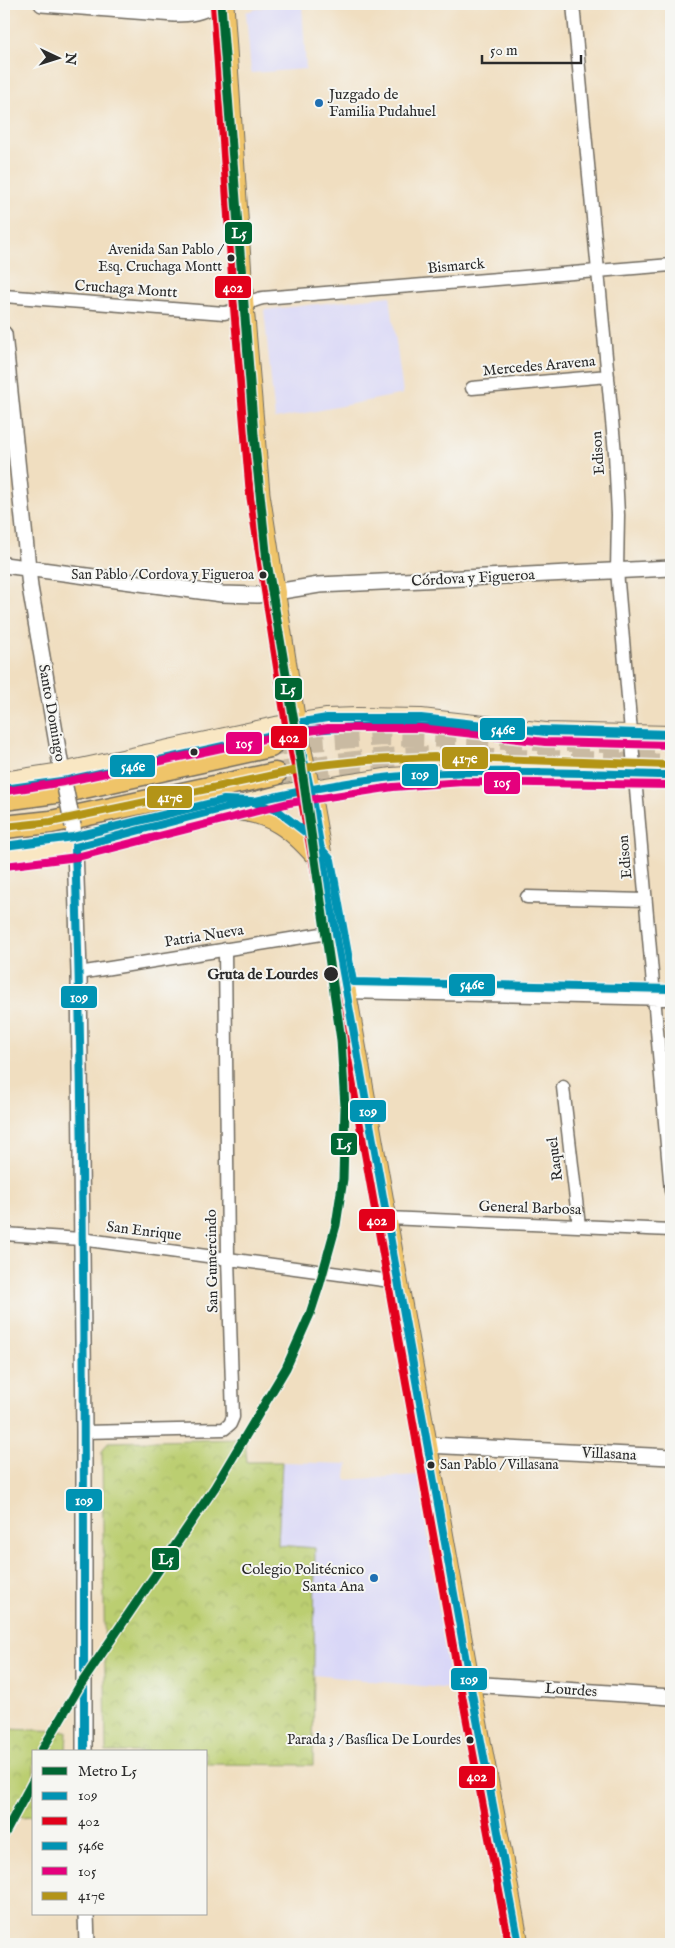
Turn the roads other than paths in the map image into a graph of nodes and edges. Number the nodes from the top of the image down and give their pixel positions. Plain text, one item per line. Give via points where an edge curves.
1 (42, 4) edge
2 (215, 4) edge
3 (224, 4) edge
4 (573, 4) edge
5 (671, 265) edge
6 (598, 271) junction
7 (4, 296) edge
8 (244, 306) junction
9 (4, 334) edge
10 (608, 376) junction
11 (472, 388) dead end
12 (4, 565) edge
13 (28, 568) junction
14 (671, 568) edge
15 (617, 571) junction
16 (275, 592) junction
17 (296, 723) junction
18 (631, 734) junction
19 (671, 735) edge
20 (270, 746) tunnel mouth
21 (276, 774) tunnel mouth
22 (634, 775) junction
23 (671, 775) edge
24 (63, 779) junction
25 (4, 781) edge
26 (310, 788) junction
27 (4, 799) edge
28 (225, 810) junction
29 (4, 827) edge
30 (75, 847) junction
31 (4, 856) edge
32 (322, 864) junction
33 (527, 897) dead end
34 (645, 900) junction
35 (334, 932) junction
36 (225, 949) junction
37 (79, 972) junction
38 (345, 992) junction
39 (654, 999) junction
40 (671, 999) edge
41 (563, 1087) dead end
42 (671, 1191) edge
43 (386, 1218) junction
44 (579, 1226) junction
45 (671, 1230) edge
46 (4, 1234) edge
47 (81, 1239) junction
48 (228, 1258) junction
49 (398, 1282) junction
50 (84, 1432) junction
51 (427, 1445) junction
52 (671, 1457) edge
53 (470, 1684) junction
54 (671, 1696) edge
55 (84, 1750) edge
56 (86, 1916) edge
57 (87, 1944) edge
58 (519, 1944) edge

1 - 2 street via 175,14 198,12
3 - 8 main road
4 - 6 street, Edison
5 - 6 street, Bismarck
6 - 8 street, Bismarck via 263,298
6 - 10 street, Edison
7 - 8 street, Cruchaga Montt via 216,313 231,312
8 - 16 main road via 260,494
9 - 13 street, Santo Domingo
10 - 11 street, Mercedes Aravena
10 - 15 street, Edison via 618,496
12 - 13 street, Córdova y Figueroa
13 - 16 street, Córdova y Figueroa via 222,594
13 - 24 street, Santo Domingo
14 - 15 street, Córdova y Figueroa
15 - 16 street, Córdova y Figueroa via 313,586
15 - 18 street, Edison
16 - 17 main road
17 - 18 main road via 327,718 421,718 546,732
17 - 24 main road
17 - 26 main road
18 - 19 main road
18 - 22 street, Edison
20 - 27 highway via 70,790
21 - 29 highway via 51,822
22 - 23 main road
22 - 26 main road via 463,772
22 - 34 street, Edison
24 - 25 main road
24 - 30 street, Santo Domingo, bridge
26 - 28 main road
26 - 32 main road
28 - 30 main road
28 - 32 main road via 250,812 274,820 296,836
30 - 31 main road
30 - 37 street, Santo Domingo
32 - 35 main road
33 - 34 street, Edison
34 - 39 street, Edison
35 - 36 street, Patria Nueva
35 - 38 main road
36 - 37 street, Patria Nueva
36 - 48 street, San Gumercindo
37 - 47 street, Santo Domingo
38 - 39 street
38 - 43 main road
39 - 40 street
39 - 42 street, Edison
41 - 44 street, Raquel
43 - 44 street, General Barbosa
43 - 49 main road
44 - 45 street, General Barbosa
46 - 47 street, San Enrique
47 - 48 street, San Enrique
47 - 50 street, Santo Domingo
48 - 49 street, San Enrique
48 - 50 street, San Gumercindo via 233,1417 230,1424 224,1429
49 - 51 main road
50 - 55 street, Santo Domingo
51 - 52 street, Villasana
51 - 53 main road
53 - 54 street, Lourdes
53 - 58 main road
56 - 57 street

